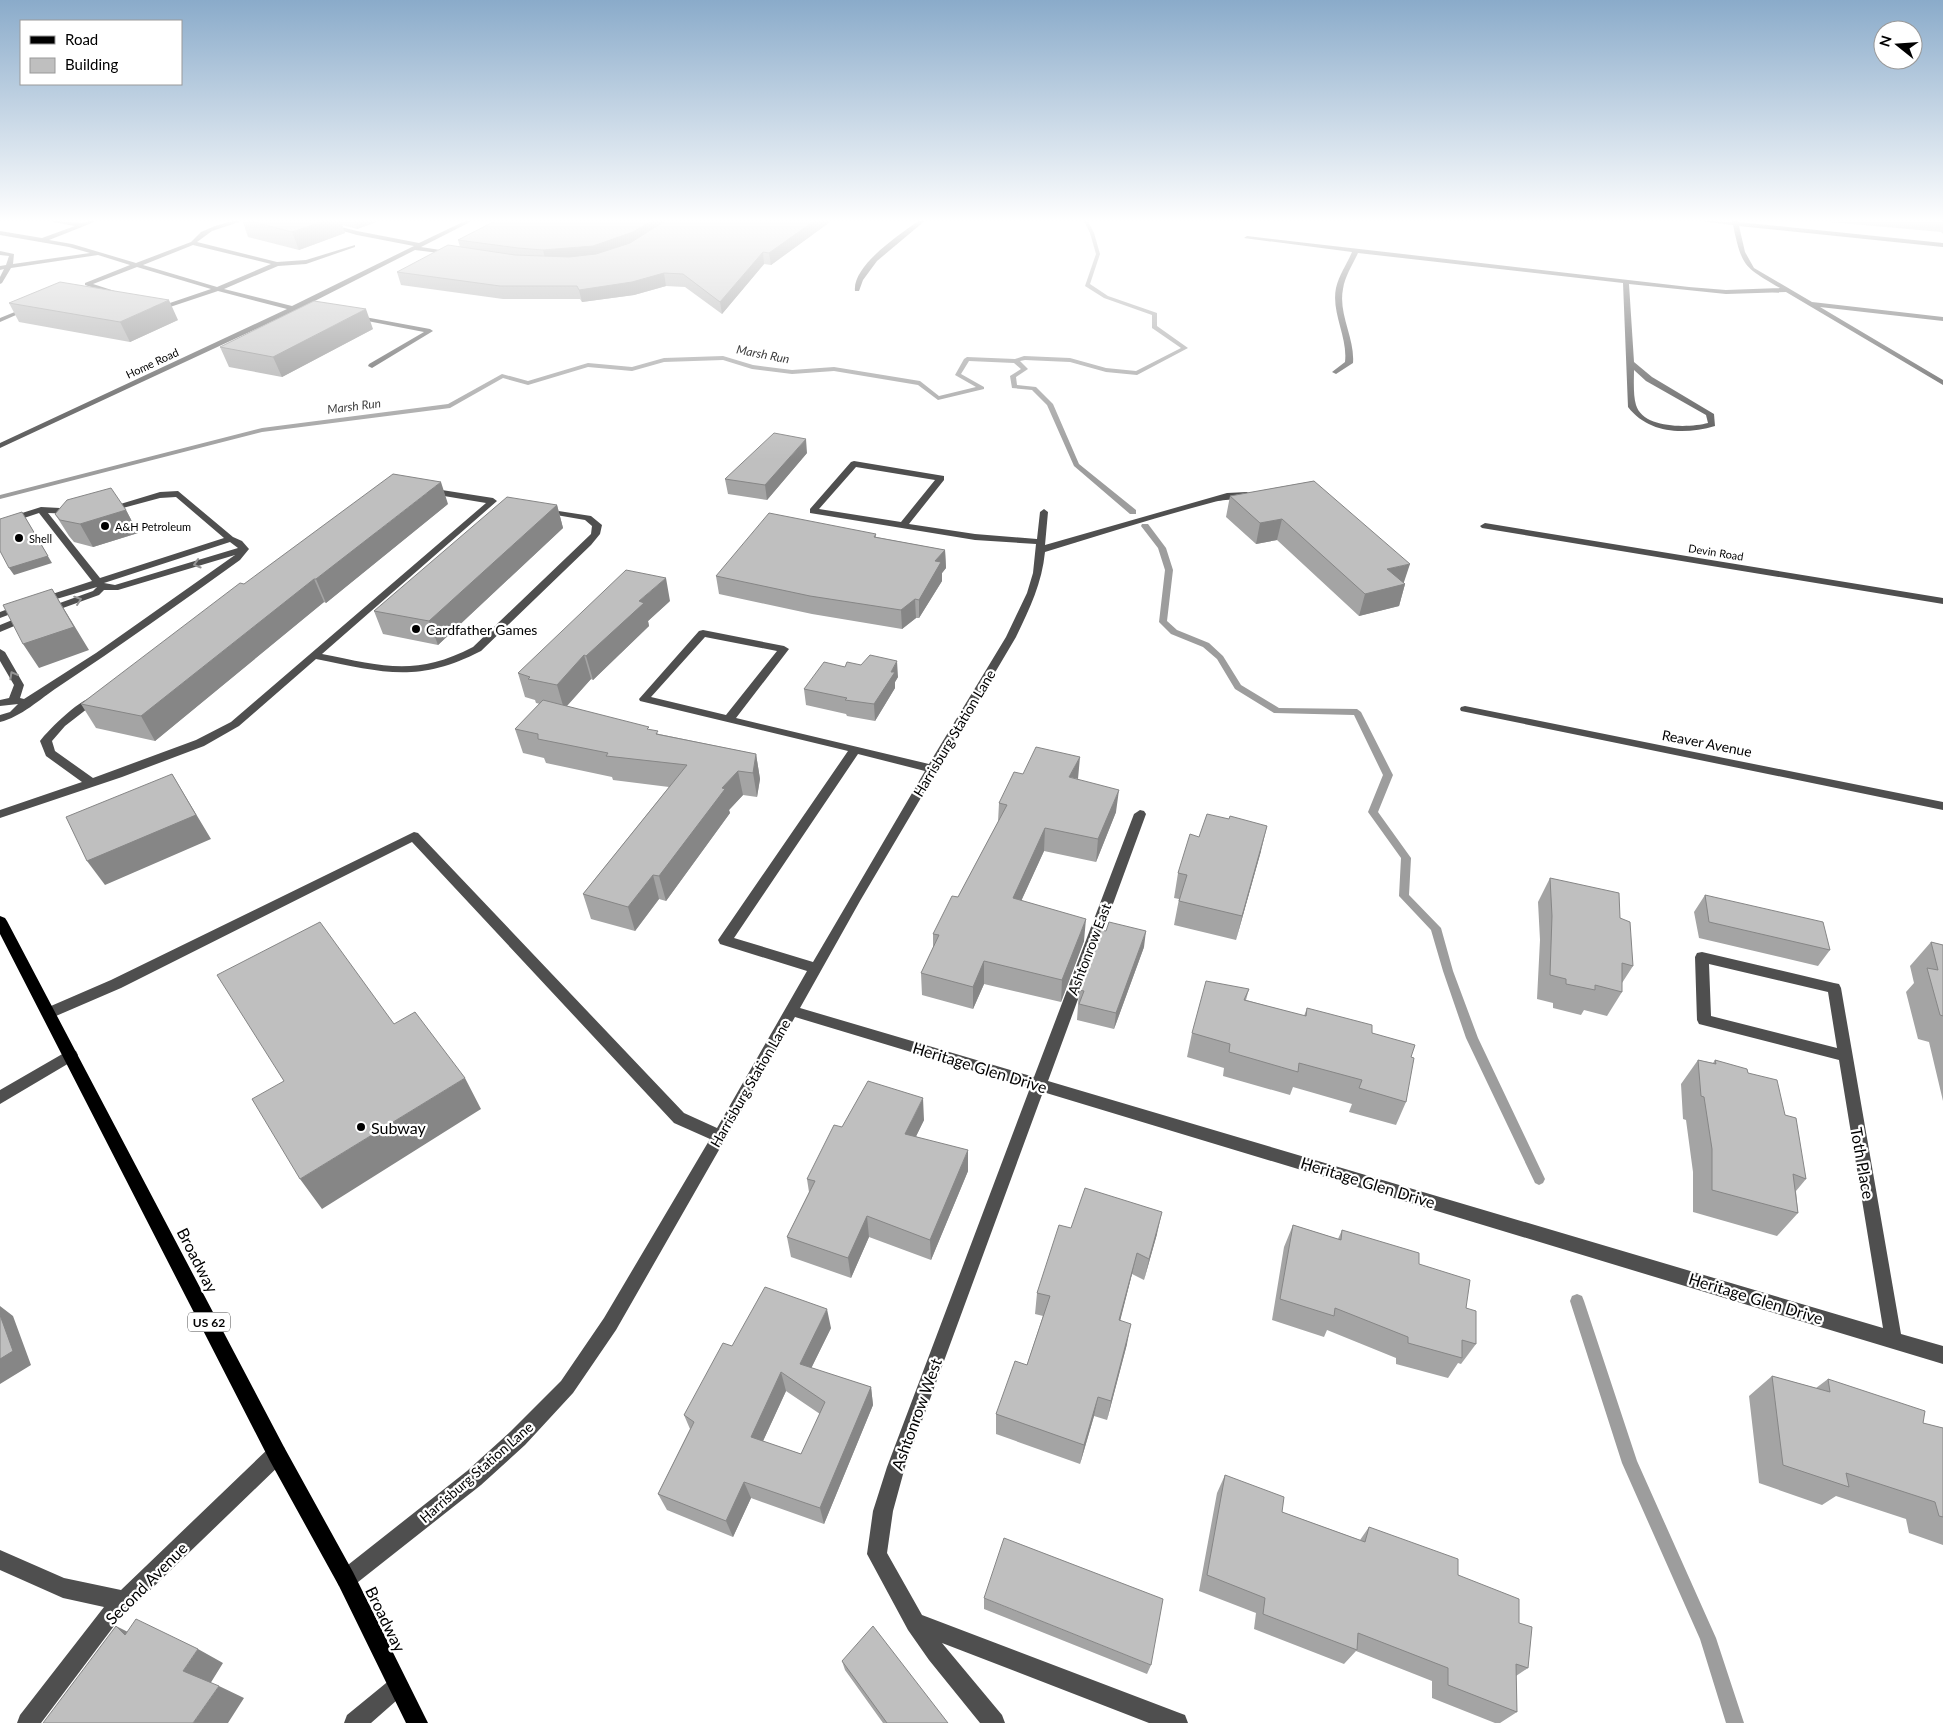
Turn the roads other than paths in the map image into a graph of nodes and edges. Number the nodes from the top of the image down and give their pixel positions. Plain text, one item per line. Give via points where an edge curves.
1 (135, 299) edge
2 (187, 299) edge
3 (257, 299) edge
4 (311, 299) edge
5 (1339, 299) edge
6 (1627, 299) edge
7 (1800, 299) edge
8 (1808, 304) junction
9 (35, 306) edge
10 (292, 309) junction
11 (310, 312) edge
12 (350, 316) edge
13 (1943, 319) edge
14 (0, 320) edge
15 (1632, 364) junction
16 (372, 366) dead end
17 (1336, 372) dead end
18 (1943, 383) edge
19 (0, 446) edge
20 (418, 489) edge
21 (1260, 495) edge
22 (531, 508) edge
23 (41, 510) junction
24 (1044, 512) dead end
25 (0, 523) edge
26 (903, 526) junction
27 (1486, 526) dead end
28 (230, 539) junction
29 (1040, 546) junction
30 (244, 550) junction
31 (100, 584) junction
32 (1943, 601) edge
33 (0, 614) edge
34 (0, 629) edge
35 (0, 652) edge
36 (314, 656) junction
37 (101, 694) edge
38 (14, 700) junction
39 (0, 703) edge
40 (26, 703) junction
41 (1465, 709) dead end
42 (0, 719) edge
43 (728, 720) junction
44 (855, 750) junction
45 (932, 769) junction
46 (91, 783) junction
47 (1943, 806) edge
48 (0, 814) edge
49 (1140, 814) dead end
50 (0, 920) edge
51 (816, 968) junction
52 (792, 1011) junction
53 (49, 1013) junction
54 (71, 1055) junction
55 (1845, 1056) junction
56 (1038, 1084) junction
57 (0, 1098) edge
58 (720, 1136) junction
59 (1893, 1339) junction
60 (1943, 1355) edge
61 (277, 1454) junction
62 (0, 1560) edge
63 (346, 1578) junction
64 (126, 1600) junction
65 (916, 1623) junction
66 (398, 1686) junction
67 (28, 1723) edge
68 (355, 1723) edge
69 (417, 1723) edge
70 (994, 1723) edge
71 (1177, 1723) edge

1 - 2 street via 161,308
3 - 10 street
4 - 10 street, Home Road
5 - 17 street via 1340,314 1351,352 1349,363
6 - 15 street
7 - 8 street
8 - 13 street
8 - 18 street
9 - 14 street
10 - 11 street
10 - 19 street, Home Road
12 - 16 street via 430,331
15 - 15 street via 1632,407 1638,415 1648,422 1684,430 1712,424 1710,414 1650,379
20 - 36 street via 498,502
21 - 29 street via 1227,496
22 - 36 street via 588,518 597,525 595,534 477,649 458,660 433,668 406,671
23 - 25 street
23 - 28 street via 92,512 160,495 178,494
23 - 31 street
24 - 29 street, Harrisburg Station Lane
26 - 26 street via 876,521 813,511 854,464 941,478
26 - 29 street
27 - 32 street, Devin Road
28 - 30 street
28 - 31 street
29 - 45 street, Harrisburg Station Lane via 1038,573 1011,638
30 -> 31 street via 115,588
30 - 40 street via 100,655
31 - 33 street
34 -> 31 street via 89,597 96,593
38 -> 35 street via 19,685
36 - 46 street via 235,724 200,744
37 - 46 street via 61,724 46,741 50,753
38 - 39 street
38 - 40 street
40 - 42 street via 14,714
41 - 47 street, Reaver Avenue
43 - 43 street via 644,699 703,633 784,648
43 - 44 street
44 - 45 street
44 - 51 street via 725,940
45 - 51 street, Harrisburg Station Lane
46 - 48 street
49 - 56 street, Ashtonrow East
50 - 53 main road, Broadway / US 62
51 - 52 street, Harrisburg Station Lane
52 - 56 street, Heritage Glen Drive
52 - 58 street, Harrisburg Station Lane
53 - 54 main road, Broadway / US 62
53 - 58 street via 116,984 414,836 678,1118
54 - 57 street
54 - 61 main road, Broadway / US 62
55 - 55 street, Toth Place via 1834,988 1702,957 1704,1020
55 - 59 street, Toth Place
56 - 59 street, Heritage Glen Drive
56 - 65 street, Ashtonrow West via 899,1458 883,1510 877,1554
58 - 63 street, Harrisburg Station Lane via 610,1324 567,1386 518,1438 474,1478
59 - 60 street, Heritage Glen Drive
61 - 63 main road, Broadway / US 62
61 - 64 street, Second Avenue
62 - 64 street via 62,1588
63 - 66 main road, Broadway / US 62
64 - 67 street, Second Avenue via 110,1615
65 - 70 street, Ashtonrow West via 936,1653
65 - 71 street
66 - 68 street
66 - 69 main road, Broadway / US 62

